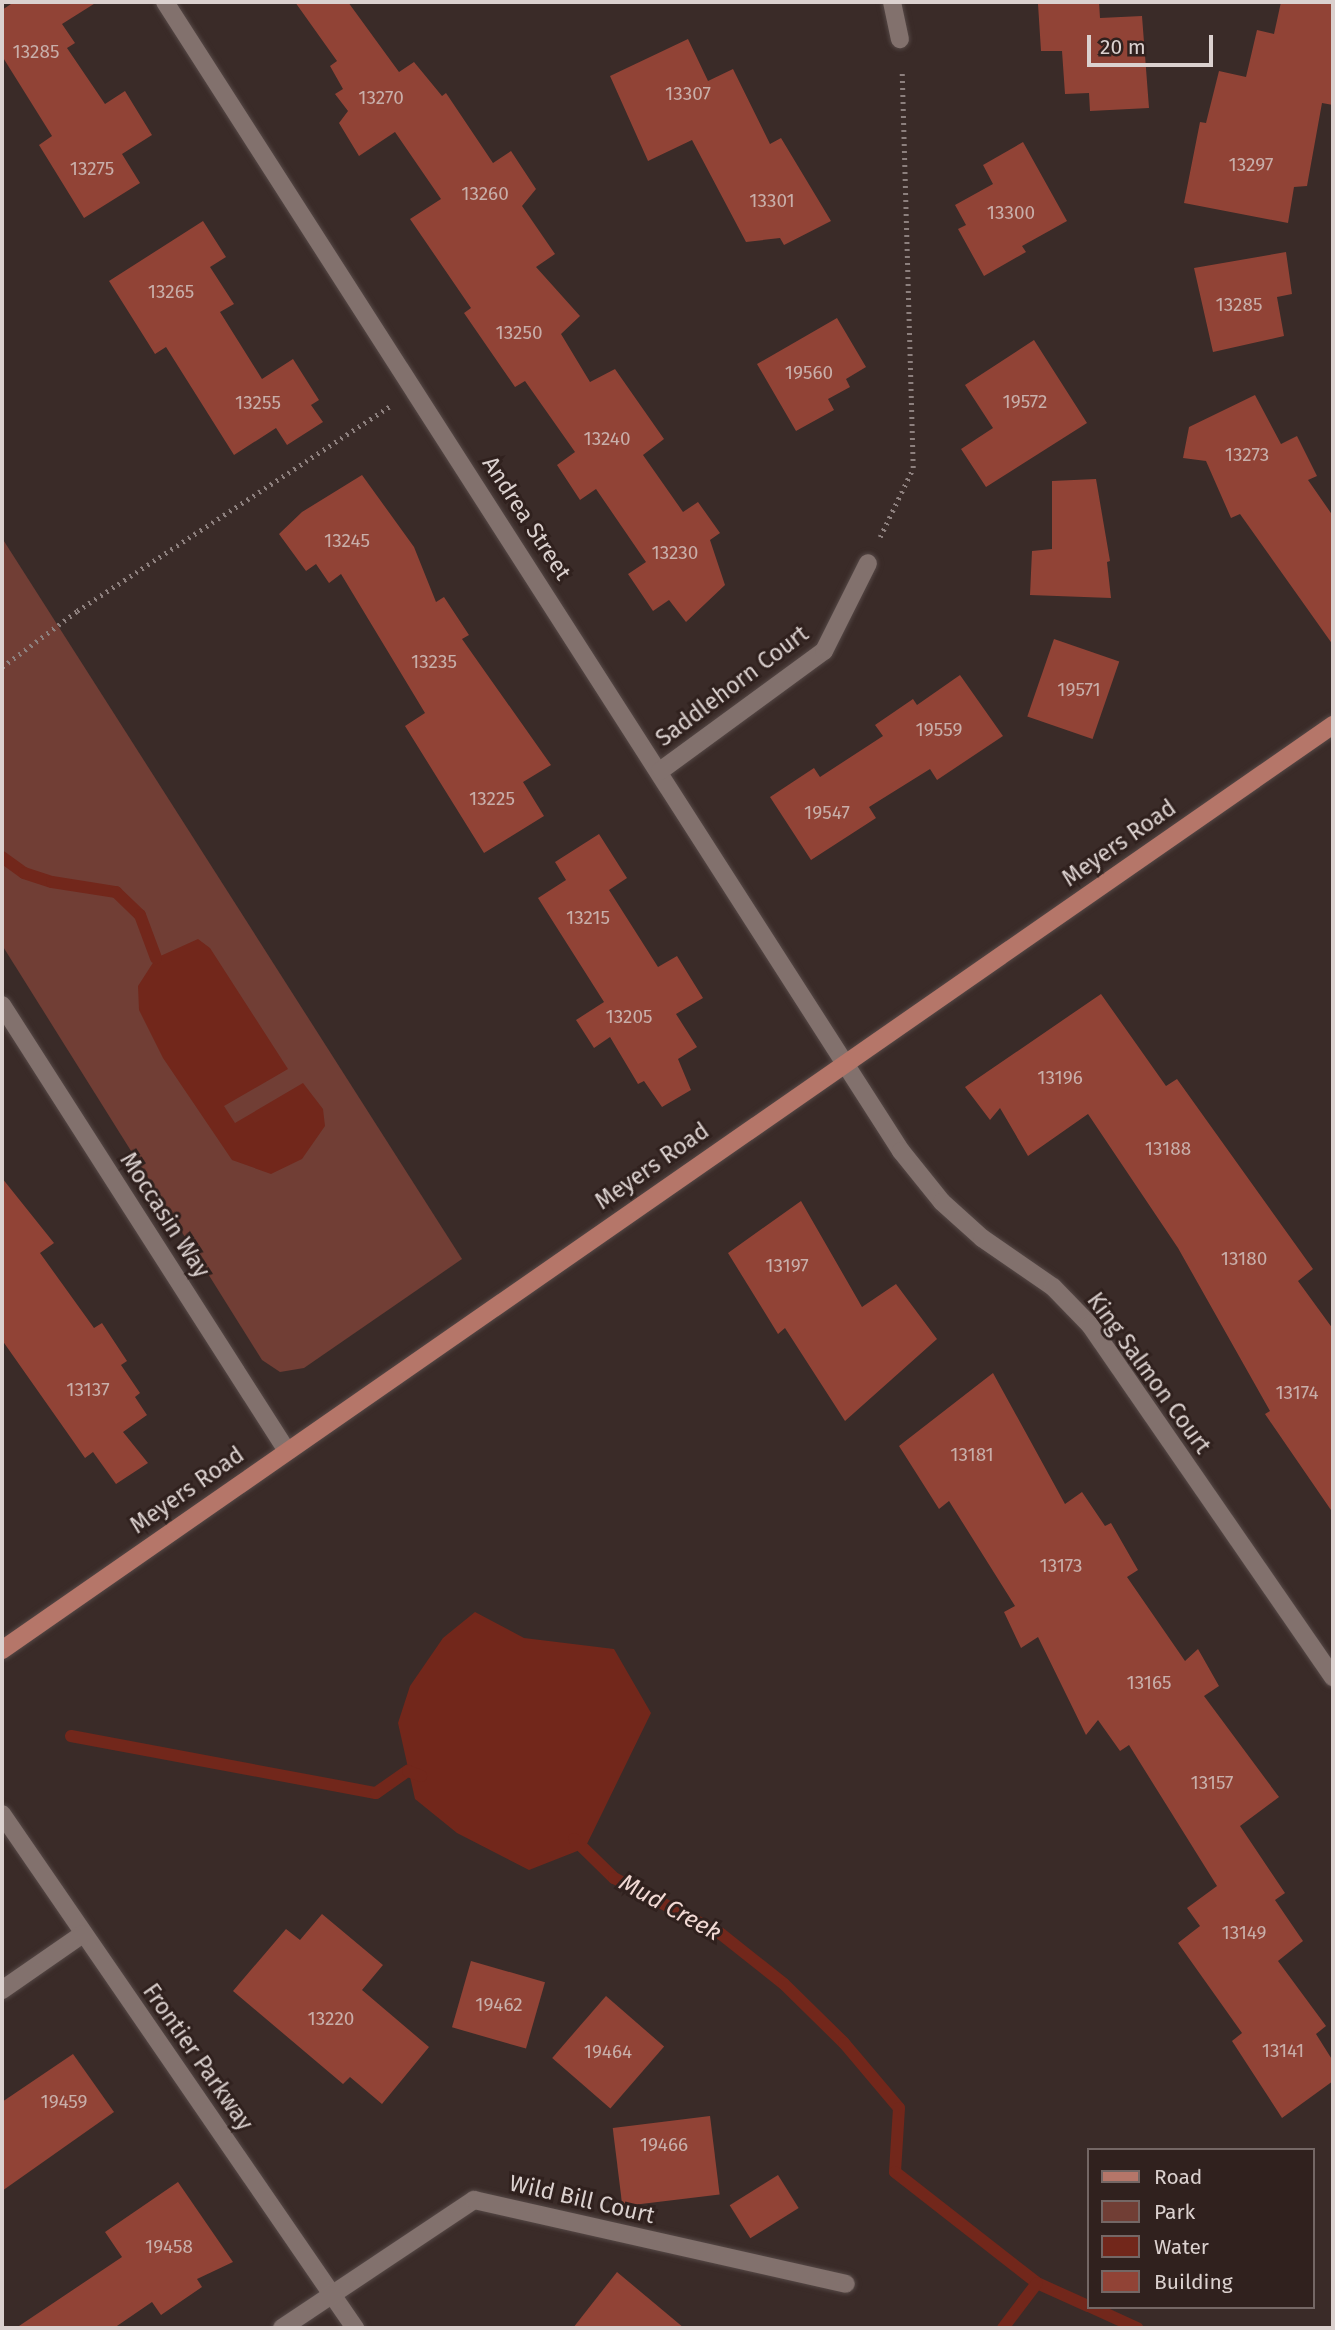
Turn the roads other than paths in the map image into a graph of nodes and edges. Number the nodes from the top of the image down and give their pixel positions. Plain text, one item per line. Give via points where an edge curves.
1 (165, 2) edge
2 (892, 2) edge
3 (900, 39) road end
4 (868, 563) road end
5 (1333, 725) edge
6 (660, 771) junction
7 (2, 1005) edge
8 (845, 1061) junction
9 (287, 1451) junction
10 (2, 1650) edge
11 (1333, 1677) edge
12 (2, 1814) edge
13 (83, 1934) junction
14 (2, 1990) edge
15 (846, 2284) dead end
16 (332, 2293) junction
17 (282, 2328) edge
18 (355, 2328) edge

1 - 6 street, Andrea Street
2 - 3 street
4 - 6 street, Saddlehorn Court via 824,651
5 - 8 main road, Meyers Road
6 - 8 street, Andrea Street
7 - 9 street, Moccasin Way
8 - 9 main road, Meyers Road
8 - 11 street, King Salmon Court via 901,1152 942,1202 982,1238 1053,1287 1090,1325
9 - 10 main road, Meyers Road
12 - 13 street, Frontier Parkway
13 - 14 street
13 - 16 street, Frontier Parkway
15 - 16 street, Wild Bill Court via 474,2200
16 - 17 street, Wild Bill Court
16 - 18 street, Frontier Parkway

